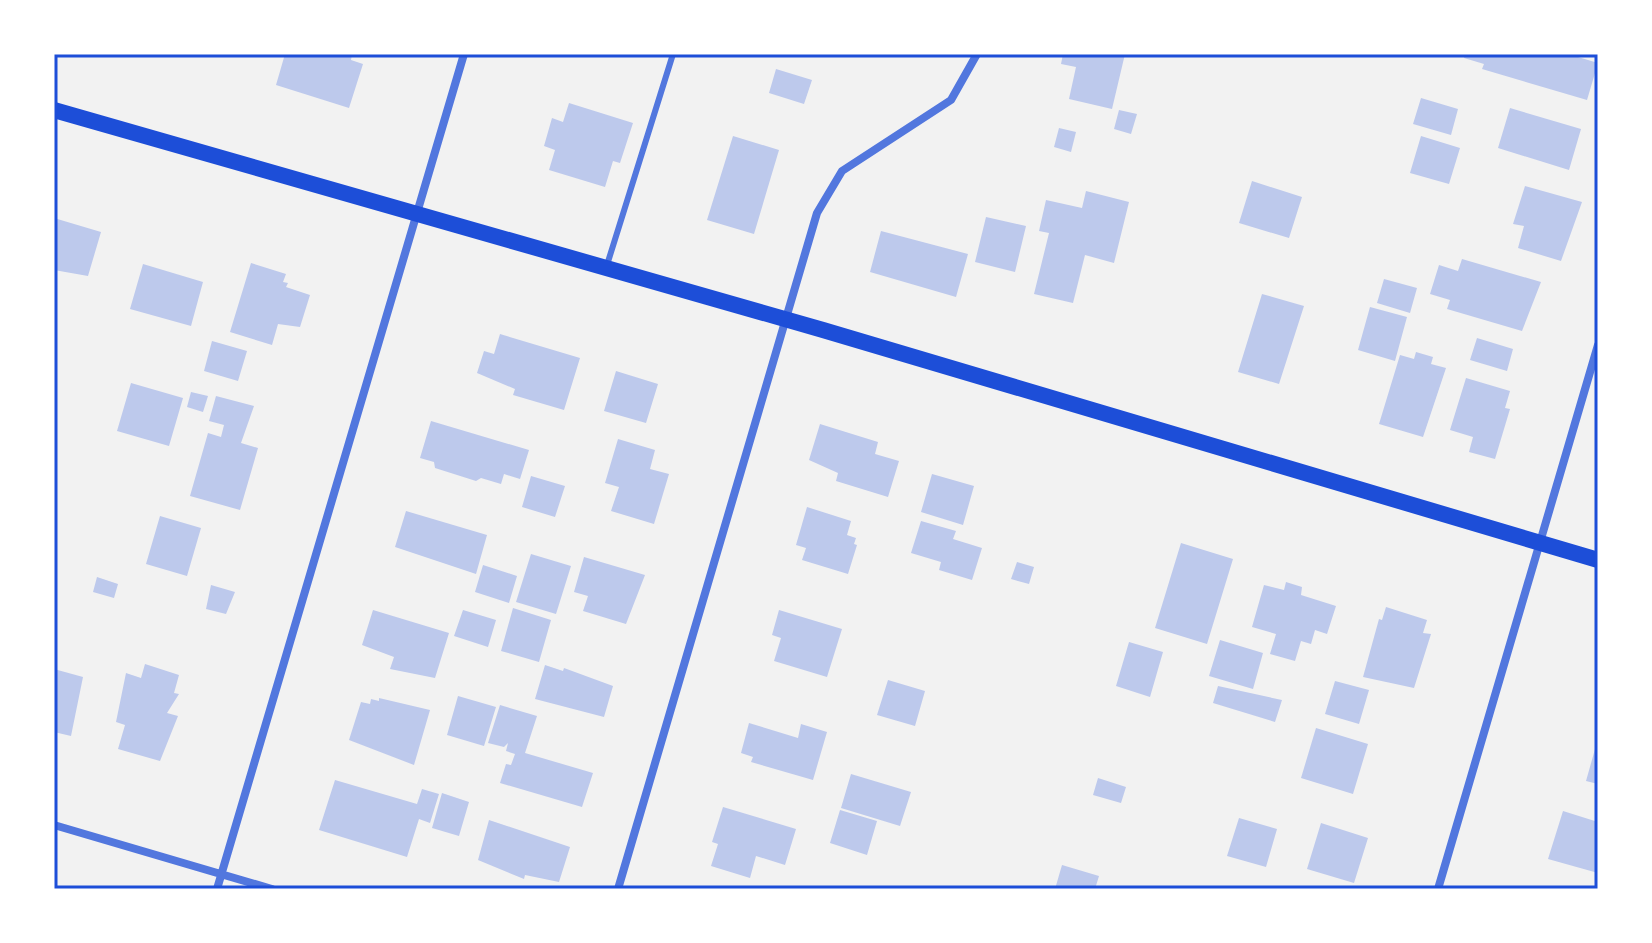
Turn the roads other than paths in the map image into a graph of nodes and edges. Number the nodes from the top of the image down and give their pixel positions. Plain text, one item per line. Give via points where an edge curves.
1 (464, 54) edge
2 (673, 54) edge
3 (977, 54) edge
4 (54, 110) edge
5 (416, 215) junction
6 (606, 268) junction
7 (786, 320) junction
8 (1598, 345) edge
9 (1540, 543) junction
10 (1598, 560) edge
11 (54, 825) edge
12 (221, 874) junction
13 (217, 889) edge
14 (272, 889) edge
15 (618, 889) edge
16 (1438, 889) edge

1 - 5 street
2 - 6 lane
3 - 7 street via 951,100 842,171 817,213
4 - 5 main road
5 - 6 main road
5 - 12 street
6 - 7 main road
7 - 9 main road
7 - 15 street
8 - 9 street
9 - 10 main road
9 - 16 street
11 - 12 street
12 - 13 street
12 - 14 street

